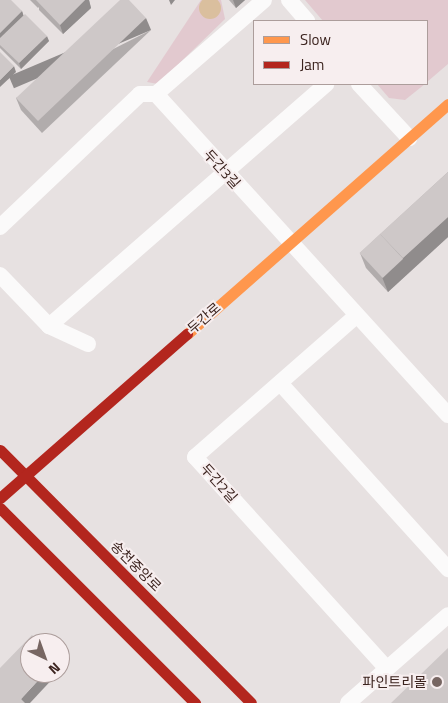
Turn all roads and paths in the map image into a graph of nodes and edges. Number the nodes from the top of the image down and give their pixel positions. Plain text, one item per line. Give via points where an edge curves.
1 (264, 0) edge
2 (289, 0) edge
3 (306, 20) edge
4 (325, 85) edge
5 (360, 85) edge
6 (156, 94) junction
7 (448, 104) edge
8 (409, 138) junction
9 (224, 171) junction
10 (0, 227) edge
11 (290, 243) junction
12 (0, 274) edge
13 (356, 316) junction
14 (49, 326) junction
15 (88, 344) dead end
16 (280, 383) junction
17 (448, 415) edge
18 (0, 450) edge
19 (24, 475) junction
20 (0, 498) edge
21 (0, 508) edge
22 (448, 569) edge
23 (448, 614) edge
24 (386, 668) junction
25 (195, 703) edge
26 (251, 703) edge
27 (348, 703) edge

1 - 6 street
2 - 3 street
4 - 9 street
5 - 8 street
6 - 9 street, 두간3길
6 - 10 street via 140,94
7 - 8 street, 두간로
8 - 11 street, 두간로
9 - 11 street, 두간3길
9 - 14 street
11 - 13 street, 두간3길
11 - 19 street, 두간로
12 - 14 street
13 - 16 street, 두간2길
13 - 17 street, 두간3길
14 - 15 street
16 - 22 street
16 - 24 street, 두간2길 via 195,457
18 - 19 street, 송천중앙로
19 - 20 street, 두간로
19 - 26 street, 송천중앙로
21 - 25 street
23 - 24 street
24 - 27 street

